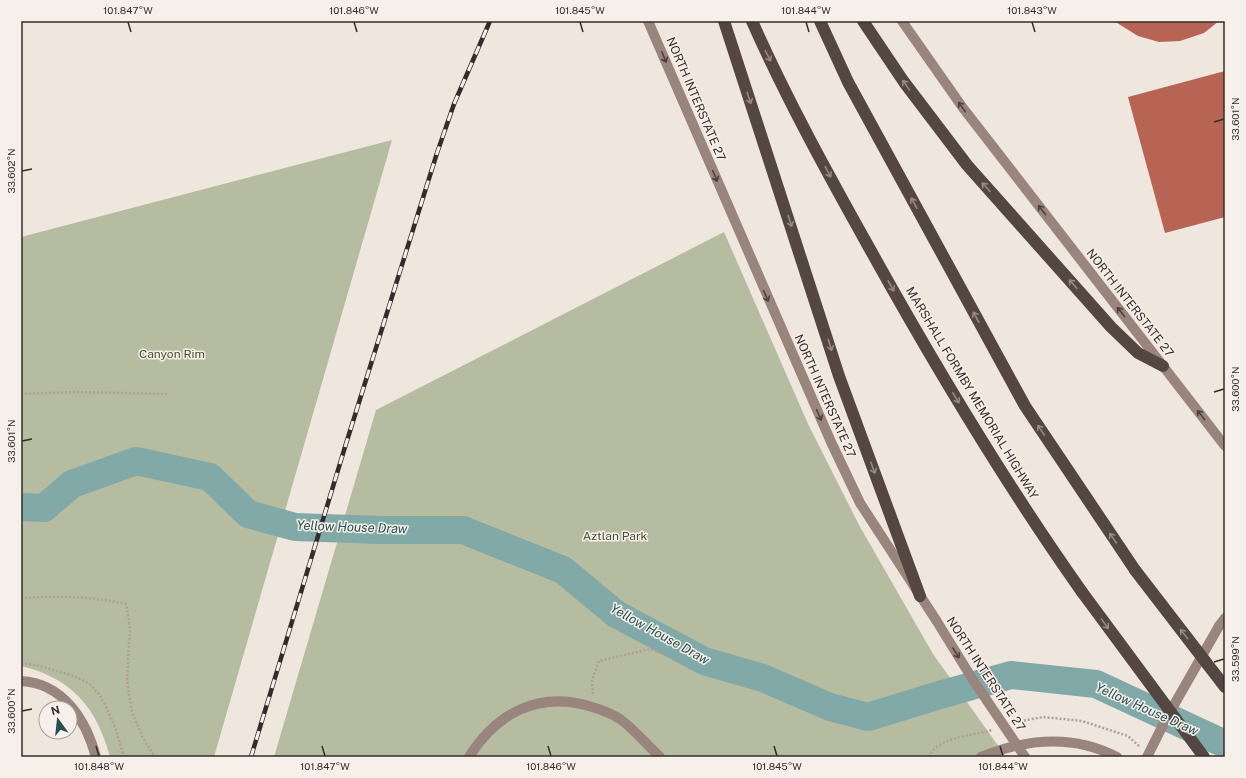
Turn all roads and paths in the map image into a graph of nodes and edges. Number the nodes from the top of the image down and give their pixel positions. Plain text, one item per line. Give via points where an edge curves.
1 (648, 21) edge
2 (724, 21) edge
3 (752, 21) edge
4 (820, 21) edge
5 (863, 21) edge
6 (902, 21) edge
7 (1163, 366) junction
8 (21, 394) edge
9 (167, 394) dead end
10 (1225, 446) edge
11 (920, 596) junction
12 (21, 598) edge
13 (1225, 618) edge
14 (661, 654) dead end
15 (21, 663) edge
16 (21, 681) edge
17 (1225, 687) edge
18 (594, 708) junction
19 (96, 757) edge
20 (124, 757) edge
21 (155, 757) edge
22 (469, 757) edge
23 (660, 757) edge
24 (981, 757) edge
25 (1025, 757) edge
26 (1117, 757) edge
27 (1147, 757) edge
28 (1204, 757) edge

1 -> 11 main road, NORTH INTERSTATE 27 via 834,449 860,503
2 -> 11 highway via 839,376
3 -> 28 highway, MARSHALL FORMBY MEMORIAL HIGHWAY, bridge via 809,137 912,325 1039,532
17 -> 4 highway, bridge via 1135,570 1025,406 848,82
7 -> 5 highway via 1138,353 1111,327 967,165 904,82
7 -> 6 main road, NORTH INTERSTATE 27 via 963,108
10 -> 7 main road, NORTH INTERSTATE 27
8 - 9 path
11 -> 25 main road, NORTH INTERSTATE 27, bridge
12 - 21 path via 106,599 126,604 130,628 127,681 132,712 143,738
13 - 27 main road, bridge via 1166,718
14 - 18 path via 650,649 599,661 592,680
15 - 20 path via 62,672 87,682 97,692 115,724
16 - 19 main road via 43,686 70,704 83,723
18 - 22 main road via 577,703 550,701 532,704 510,714 492,728
18 - 23 main road via 620,720
24 - 26 main road via 1002,748 1033,741 1062,741 1091,747

